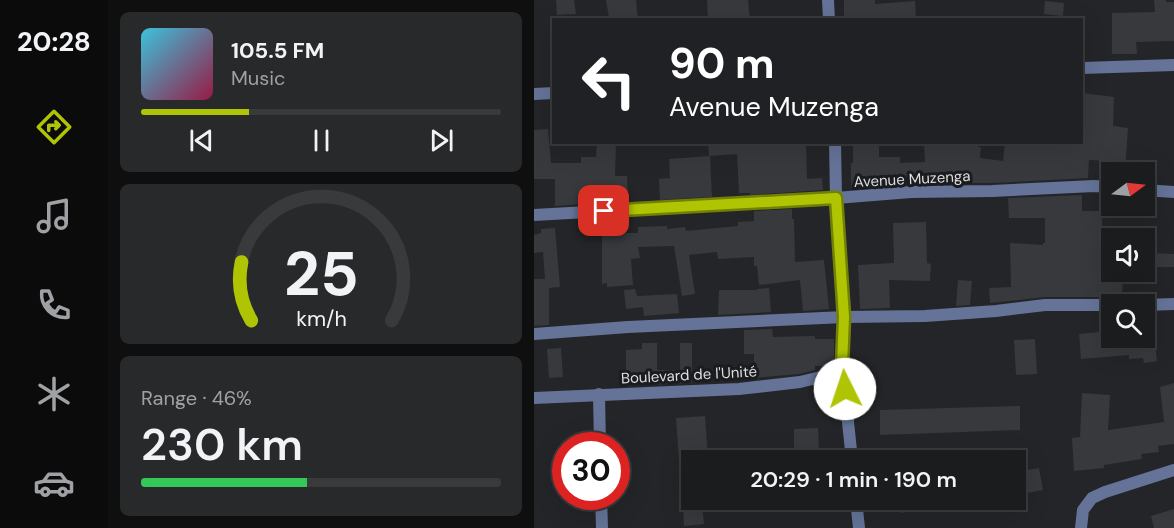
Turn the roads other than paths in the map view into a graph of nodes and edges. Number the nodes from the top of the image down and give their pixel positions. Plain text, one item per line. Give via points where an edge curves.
1 (828, 0) edge
2 (829, 18) edge
3 (1174, 65) edge
4 (1083, 68) edge
5 (552, 93) edge
6 (534, 94) edge
7 (835, 144) edge
8 (1101, 186) edge
9 (1155, 191) edge
10 (1174, 192) edge
11 (836, 198) junction
12 (534, 215) edge
13 (1174, 304) edge
14 (1101, 305) edge
15 (1155, 305) edge
16 (844, 317) junction
17 (534, 334) edge
18 (842, 365) junction
19 (599, 394) junction
20 (534, 398) edge
21 (600, 432) edge
22 (851, 450) edge
23 (1174, 470) edge
24 (602, 510) edge
25 (857, 510) edge
26 (602, 528) edge
27 (859, 528) edge
28 (1081, 528) edge

1 - 2 street
3 - 4 street
5 - 6 street
7 - 11 street
8 - 11 street, Avenue Muzenga
9 - 10 street
11 - 12 street, Avenue Muzenga
11 - 16 street
13 - 15 street
14 - 16 street
16 - 17 street
16 - 18 street
18 - 19 street, Boulevard de l'Unité via 825,376 800,382 739,389
18 - 22 street
19 - 20 street, Boulevard de l'Unité
19 - 21 street
23 - 28 street via 1092,498 1083,510
24 - 26 street
25 - 27 street

